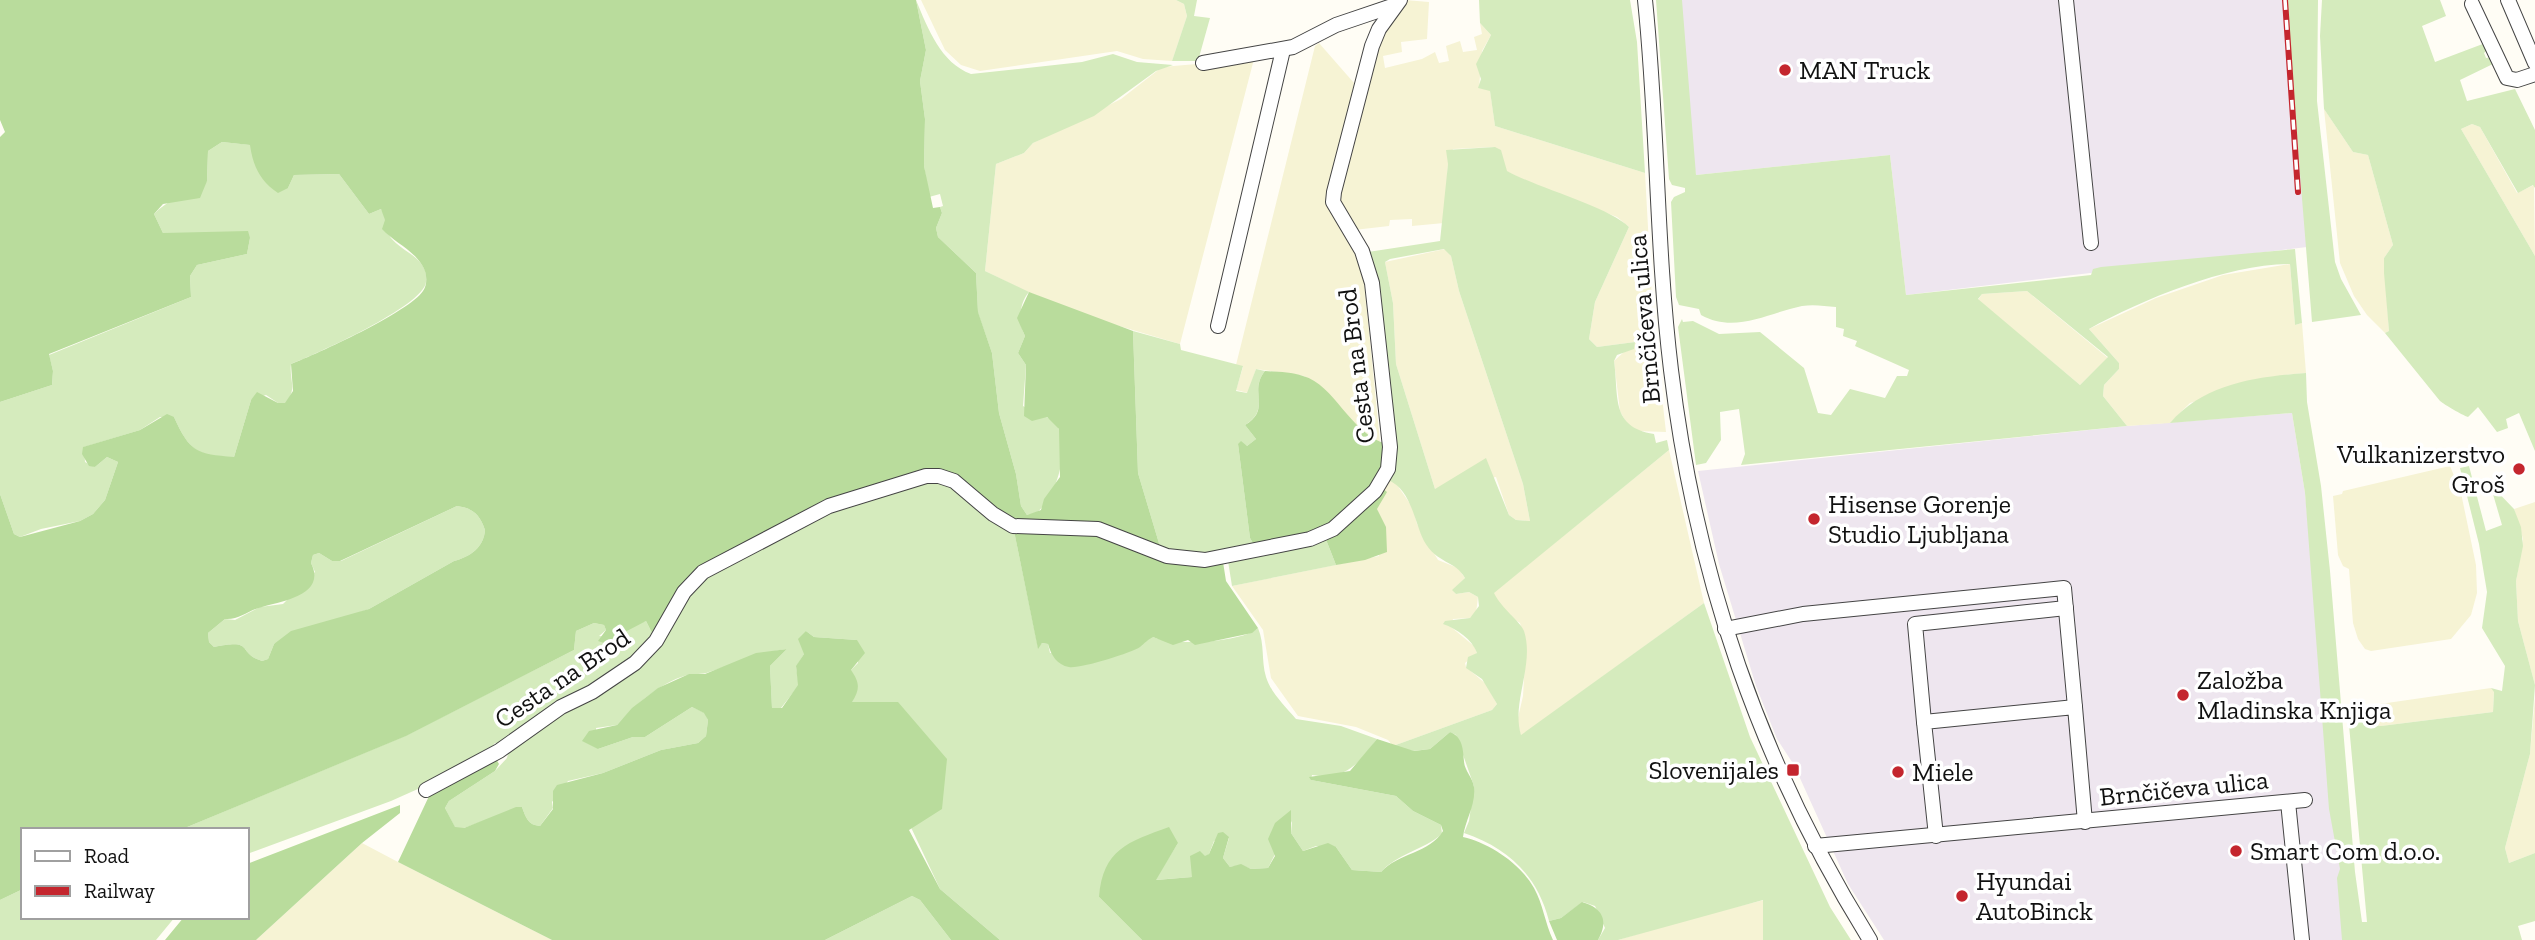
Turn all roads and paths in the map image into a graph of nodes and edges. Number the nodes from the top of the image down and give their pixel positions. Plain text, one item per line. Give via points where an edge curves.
1 (1646, 0) edge
2 (2066, 0) edge
3 (2508, 0) edge
4 (1398, 2) edge
5 (2472, 4) dead end
6 (1283, 50) junction
7 (1203, 63) dead end
8 (2535, 63) edge
9 (2535, 74) edge
10 (2091, 243) dead end
11 (1218, 326) dead end
12 (2066, 608) junction
13 (1725, 629) junction
14 (2074, 707) junction
15 (1924, 722) junction
16 (426, 790) dead end
17 (2305, 800) dead end
18 (2288, 802) junction
19 (2085, 822) junction
20 (1936, 836) junction
21 (1815, 846) junction
22 (1870, 940) edge
23 (2302, 940) edge

1 - 13 street, Brnčičeva ulica via 1671,370 1686,474
2 - 10 street
3 - 8 street
4 - 6 street
4 - 16 street, Cesta na Brod via 1372,46 1334,192 1337,212 1362,251 1372,283 1390,447 1383,479 1344,522 1310,538 1192,561 1098,529 1013,526 954,481 939,476 912,480 829,506 703,572 684,592 656,641 635,663 499,751
5 - 9 street via 2507,78
6 - 7 street
6 - 11 street
12 - 13 street, Brnčičeva ulica via 2064,587 1803,614
12 - 14 street, Brnčičeva ulica
12 - 15 street via 1915,624
13 - 21 street, Brnčičeva ulica via 1770,752
14 - 15 street
14 - 19 street, Brnčičeva ulica
15 - 20 street
17 - 18 street, Brnčičeva ulica
18 - 19 street, Brnčičeva ulica
18 - 23 street, Brnčičeva ulica
19 - 20 street, Brnčičeva ulica
20 - 21 street, Brnčičeva ulica
21 - 22 street, Brnčičeva ulica

